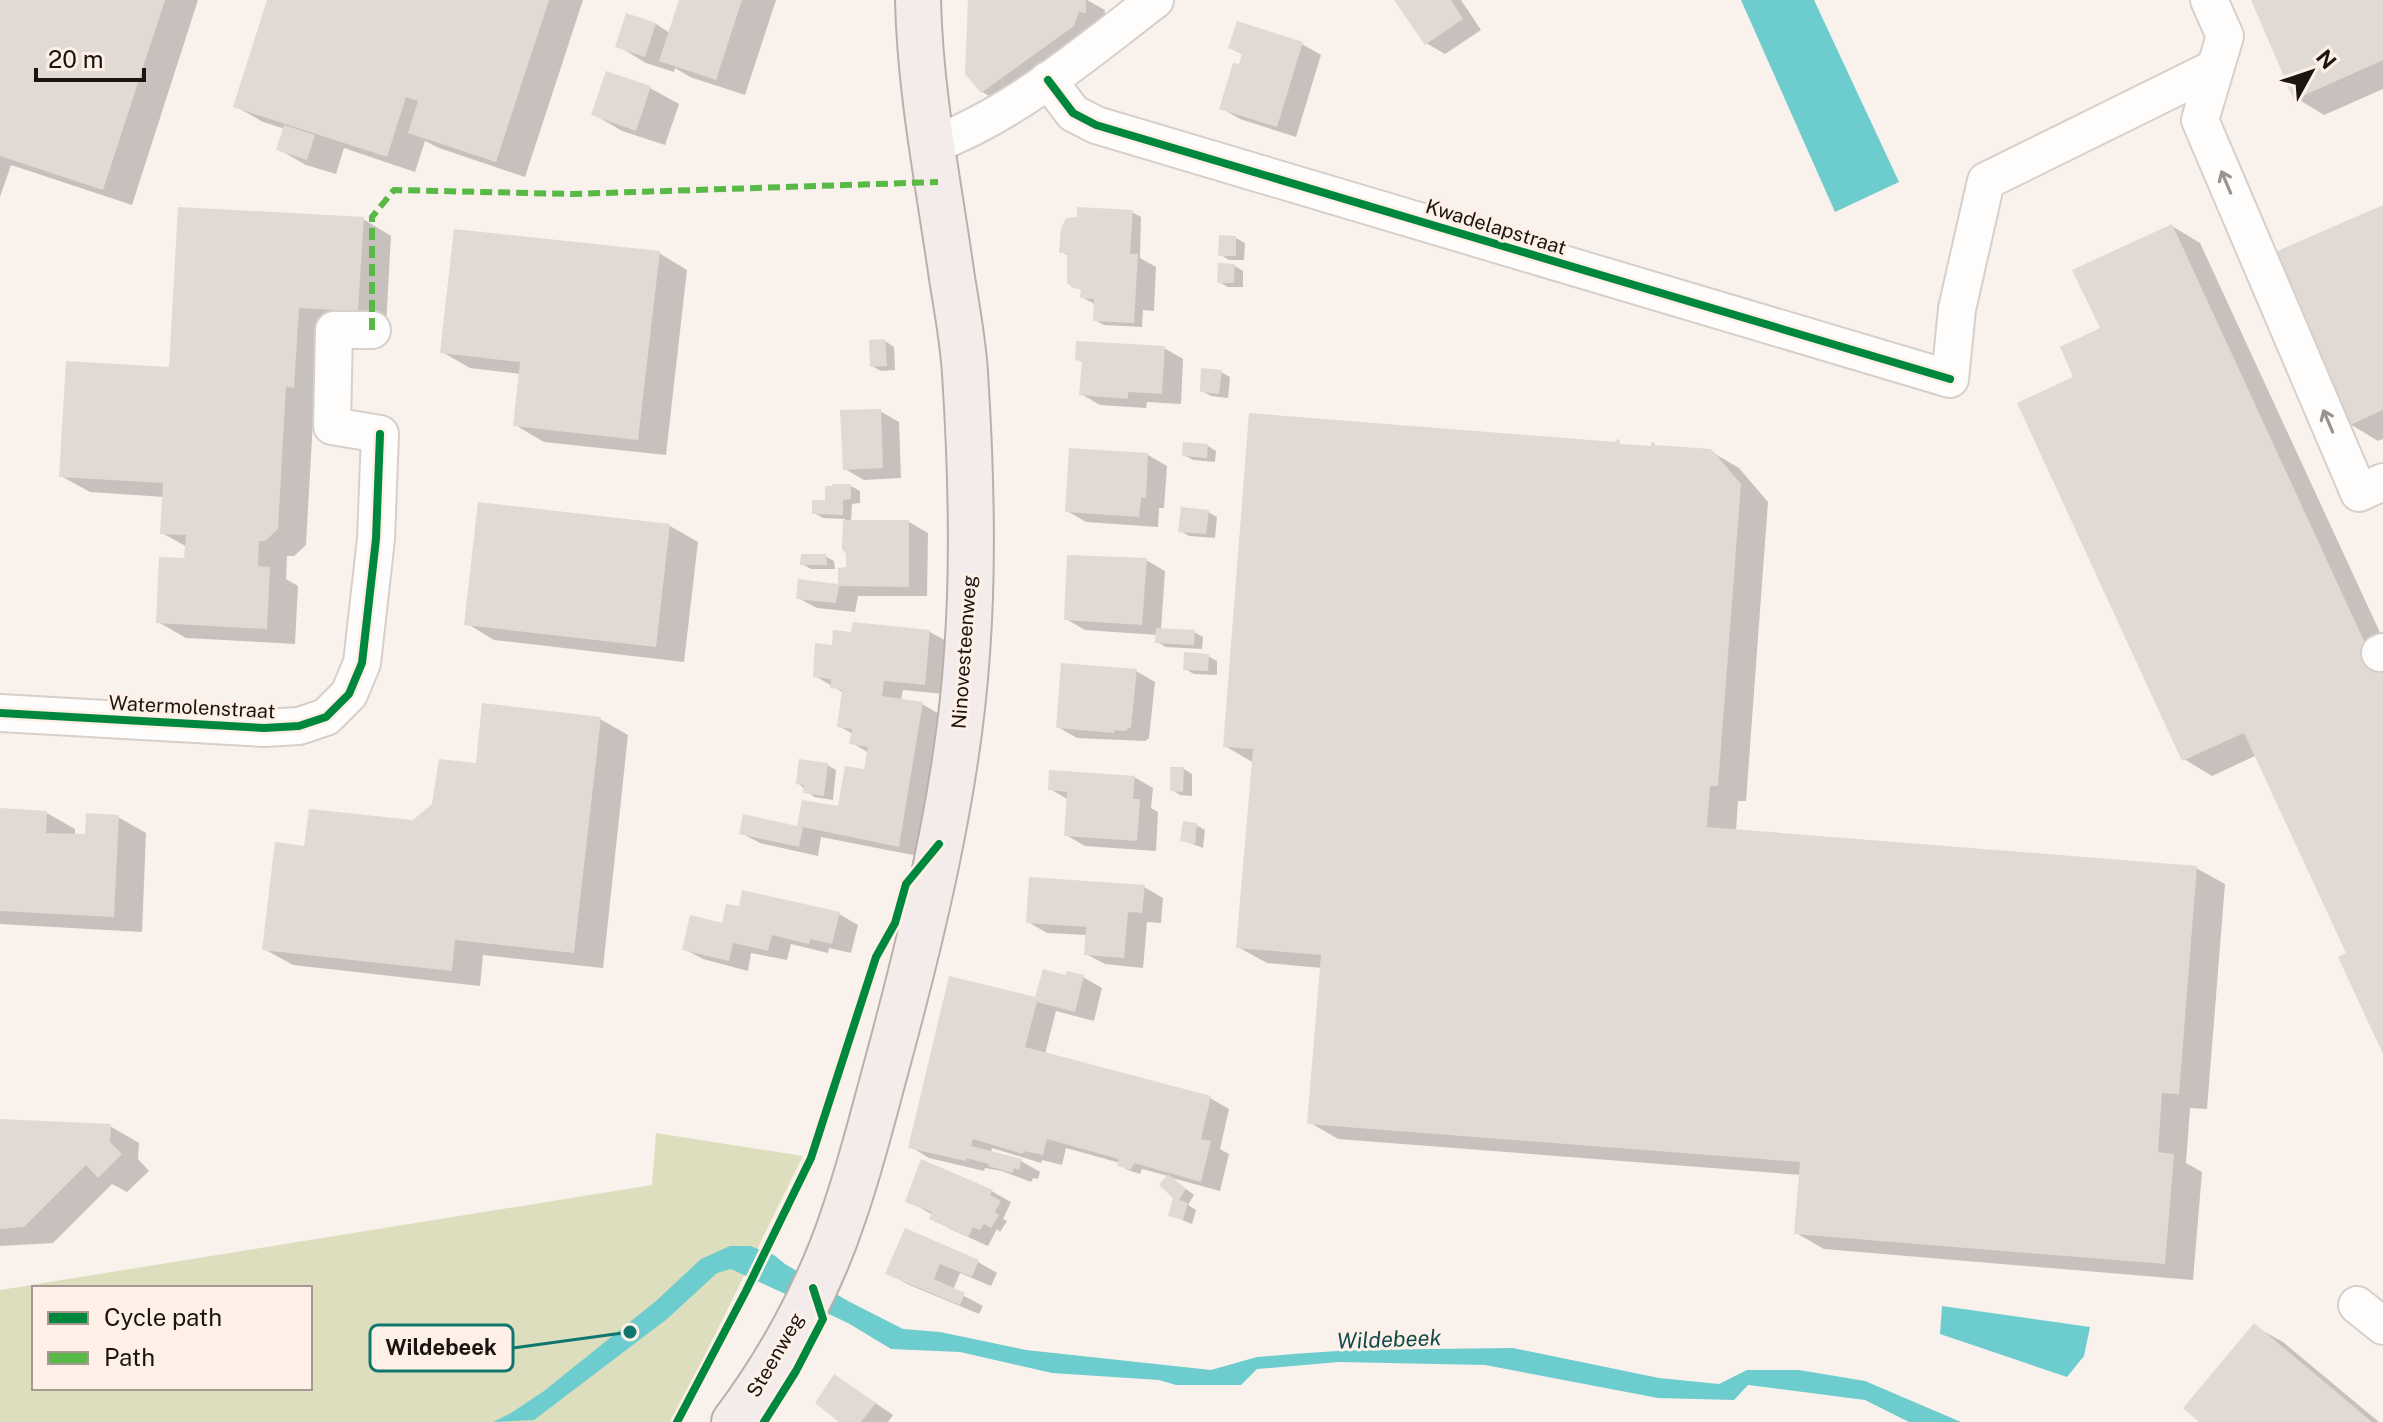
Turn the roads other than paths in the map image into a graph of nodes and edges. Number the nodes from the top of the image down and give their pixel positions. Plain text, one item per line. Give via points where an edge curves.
1 (918, 0) edge
2 (1155, 0) edge
3 (2209, 0) edge
4 (2213, 69) junction
5 (1048, 80) junction
6 (932, 145) junction
7 (372, 330) dead end
8 (2371, 488) edge
9 (0, 713) edge
10 (813, 1288) joint
11 (734, 1422) edge

1 - 6 main road, Ninovesteenweg
2 - 5 street
3 - 4 street via 2225,36
4 - 5 street, Kwadelapstraat via 1986,181 1957,309 1950,379 1096,125 1073,113
8 -> 4 street via 2200,120
5 - 6 street via 969,131
6 - 10 main road, Ninovesteenweg via 965,369 967,654 939,844 914,956 843,1217
7 - 9 street, Watermolenstraat via 334,330 332,426 380,434 376,539 362,663 349,694 326,717 299,726 264,728
10 - 11 main road, Steenweg

